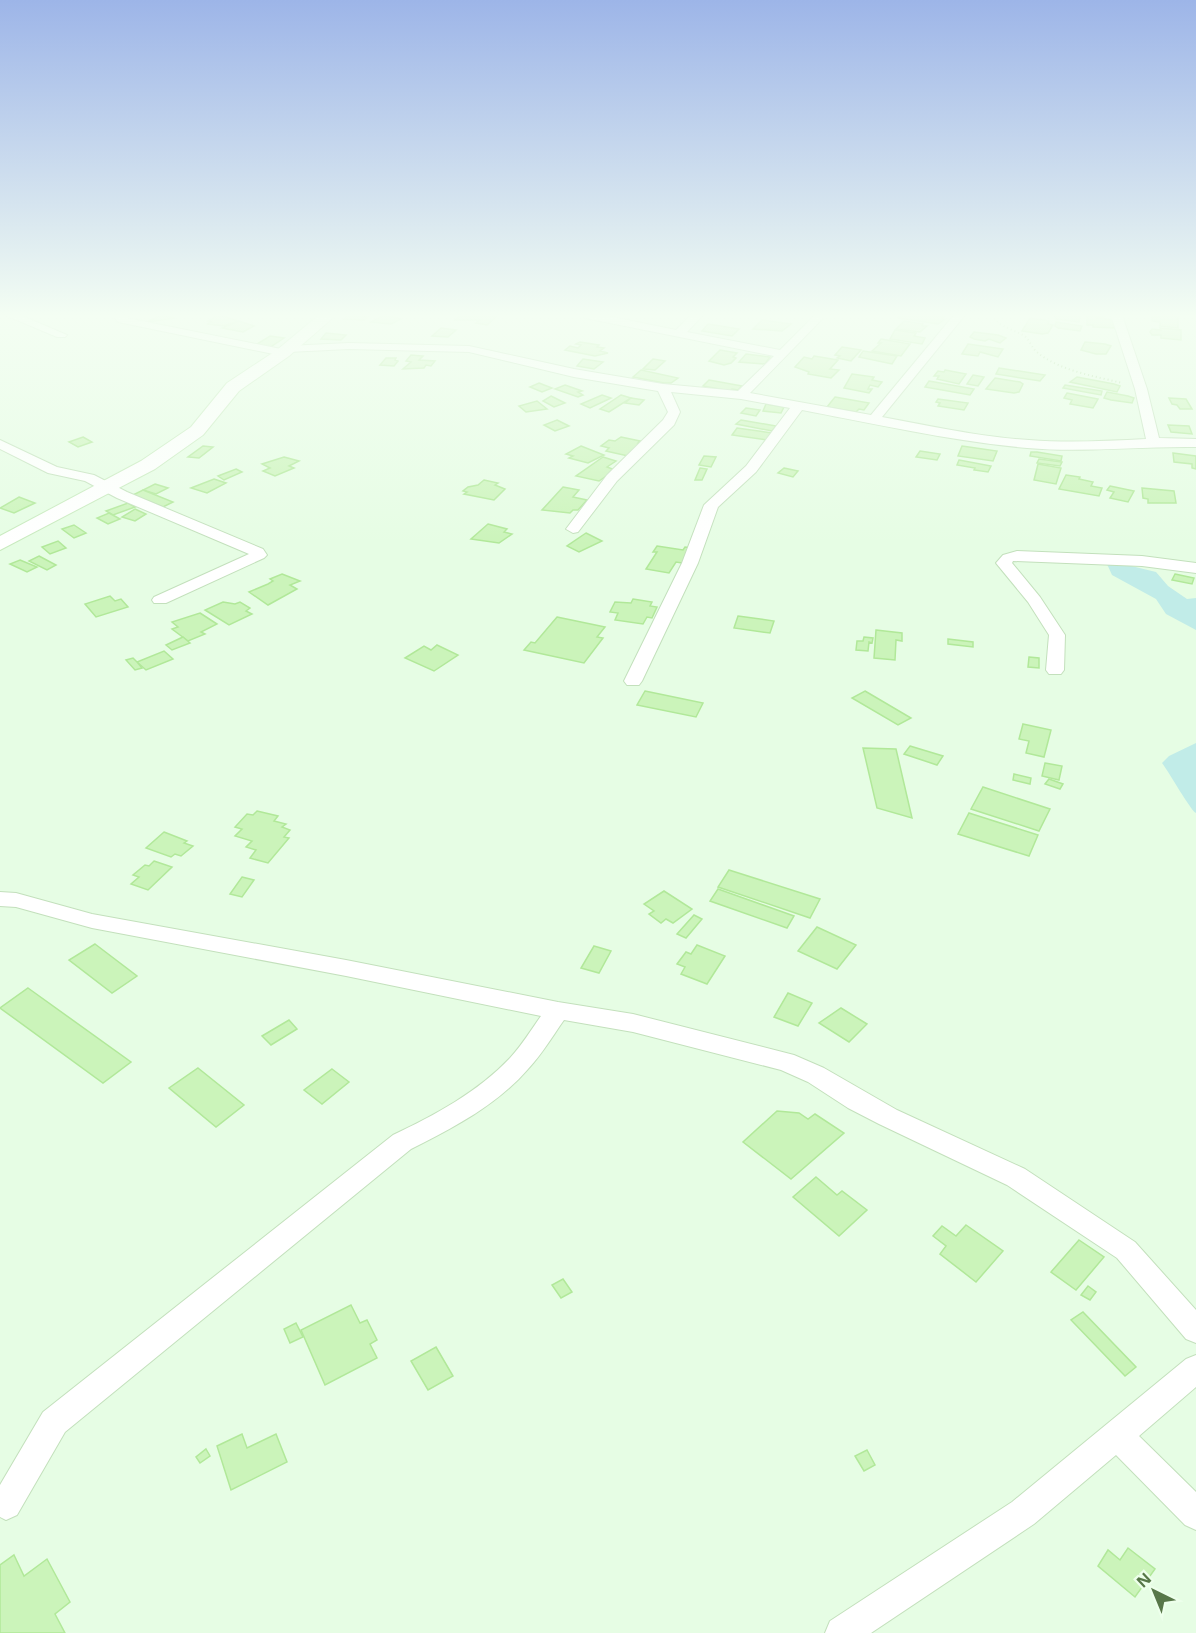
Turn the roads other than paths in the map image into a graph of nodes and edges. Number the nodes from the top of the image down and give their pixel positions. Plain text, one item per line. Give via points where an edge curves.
1 (229, 391) edge
2 (664, 391) edge
3 (699, 391) edge
4 (745, 391) edge
5 (897, 391) edge
6 (1141, 391) edge
7 (741, 395) junction
8 (799, 405) junction
9 (875, 418) junction
10 (1153, 442) junction
11 (1196, 443) edge
12 (0, 444) edge
13 (108, 486) junction
14 (573, 529) dead end
15 (0, 544) edge
16 (1196, 568) edge
17 (160, 600) dead end
18 (1054, 670) dead end
19 (633, 681) dead end
20 (0, 899) edge
21 (558, 1011) junction
22 (1196, 1330) edge
23 (1196, 1369) edge
24 (1116, 1434) junction
25 (6, 1504) dead end
26 (1196, 1514) edge
27 (842, 1633) edge

1 - 13 street via 197,430 148,465
2 - 14 street via 674,412 669,422 612,478
3 - 7 street
4 - 7 street
5 - 9 street
6 - 10 street
7 - 8 street
8 - 9 street
8 - 19 street via 751,469 711,505 690,562
9 - 10 street via 975,438 1029,444
10 - 11 street
12 - 13 street via 53,470
13 - 15 street
13 - 17 street via 258,552 259,555
16 - 18 street via 1142,561 1008,558 1004,564 1057,635
20 - 21 street via 92,921
21 - 22 street via 633,1023 786,1062 816,1075 888,1117 1016,1177 1126,1250
21 - 25 street via 515,1069 477,1101 402,1142 54,1422
23 - 24 street
24 - 26 street
24 - 27 street via 1023,1513

